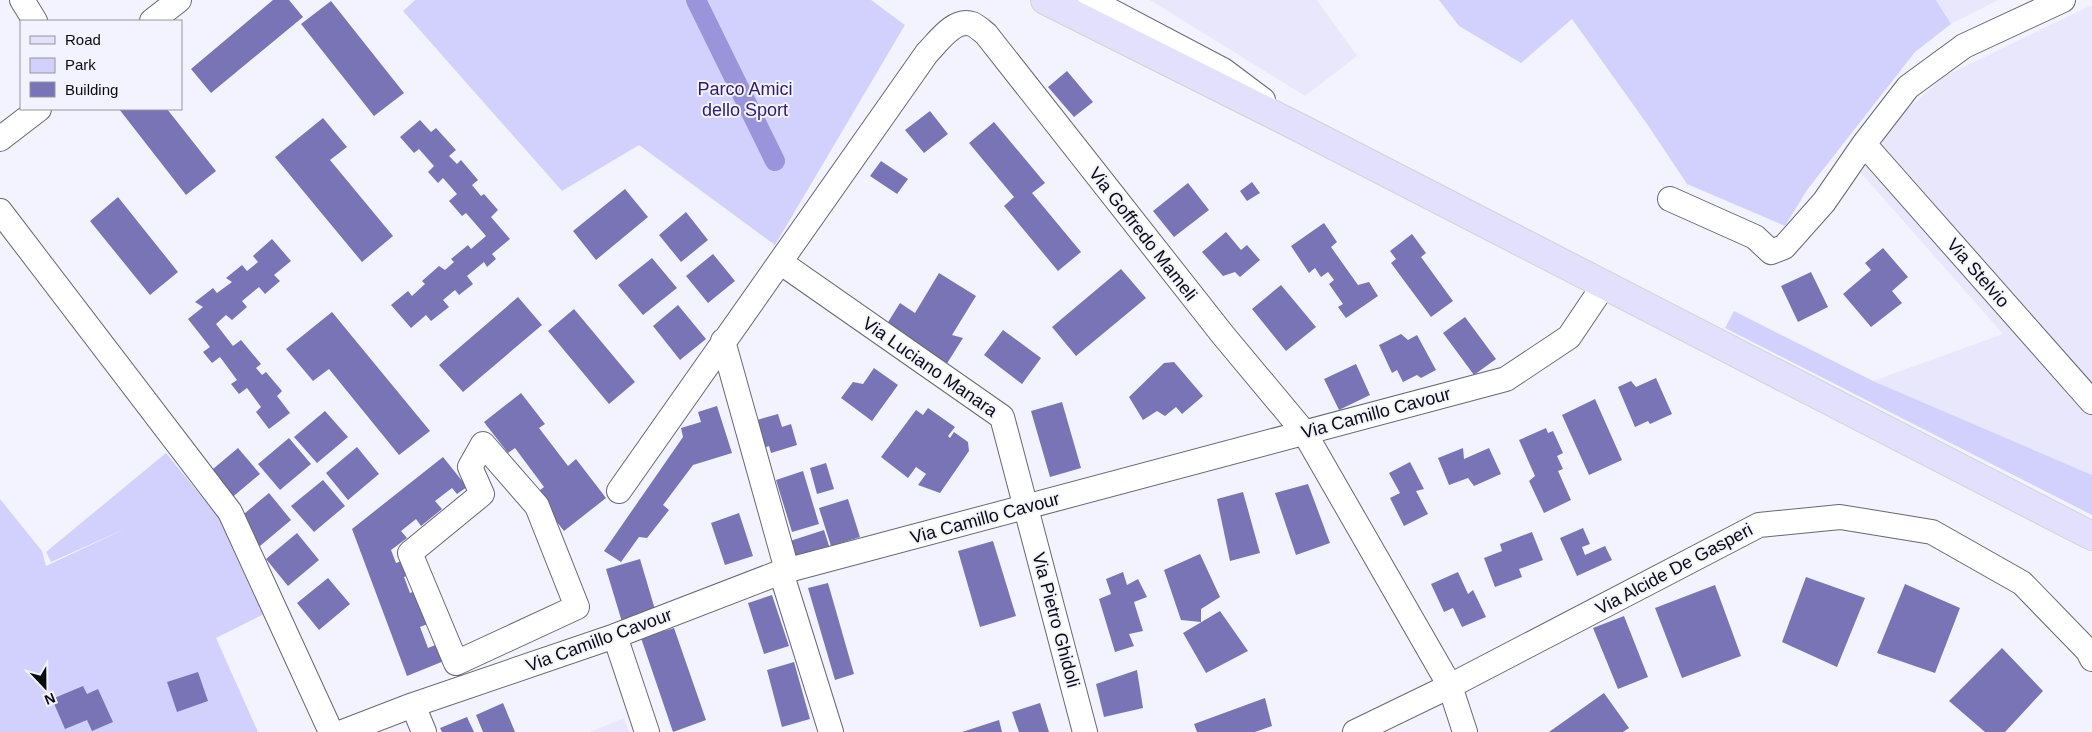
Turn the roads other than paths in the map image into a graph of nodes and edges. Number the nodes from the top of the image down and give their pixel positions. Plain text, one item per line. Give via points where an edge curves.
1 (22, 0) edge
2 (179, 0) edge
3 (1045, 0) edge
4 (1090, 0) edge
5 (2063, 0) edge
6 (34, 20) edge
7 (153, 20) edge
8 (38, 110) edge
9 (1300, 128) junction
10 (0, 139) edge
11 (1864, 144) junction
12 (1670, 199) dead end
13 (0, 211) edge
14 (780, 262) junction
15 (1604, 285) junction
16 (723, 342) junction
17 (2092, 402) edge
18 (1304, 432) junction
19 (619, 491) dead end
20 (1026, 508) junction
21 (2092, 536) edge
22 (784, 571) junction
23 (577, 607) joint
24 (615, 636) junction
25 (2092, 659) edge
26 (1450, 686) junction
27 (413, 705) junction
28 (331, 732) edge
29 (343, 732) edge
30 (424, 732) edge
31 (647, 732) edge
32 (831, 732) edge
33 (1085, 732) edge
34 (1355, 732) edge
35 (1465, 732) edge

1 - 6 street
2 - 7 street
3 - 9 main road
4 - 9 street via 1223,70
5 - 11 street via 1964,46 1908,87
8 - 10 street
9 - 15 main road
11 - 12 street via 1824,202 1784,247 1771,252 1755,237
11 - 17 street, Via Stelvio
13 - 28 street via 230,512
14 - 16 street
14 - 18 street, Via Goffredo Mameli via 927,53 948,31 962,24 972,24 986,34 1223,335
14 - 20 street, Via Luciano Manara via 1002,417
15 - 18 street, Via Camillo Cavour via 1569,337 1506,379
15 - 21 main road
16 - 19 street
16 - 22 street
18 - 20 street, Via Camillo Cavour
18 - 26 street, Via Goffredo Mameli
20 - 22 street, Via Camillo Cavour
20 - 33 street, Via Pietro Ghidoli
22 - 24 street, Via Camillo Cavour
22 - 32 street
23 - 23 street via 456,663 410,553 482,494 470,467 483,444 537,506
24 - 27 street, Via Camillo Cavour
24 - 31 street
25 - 26 street, Via Alcide De Gasperi via 2022,583 1932,532 1840,518 1759,525
26 - 34 street, Via Alcide De Gasperi
26 - 35 street, Via Goffredo Mameli
27 - 29 street, Via Camillo Cavour
27 - 30 street

